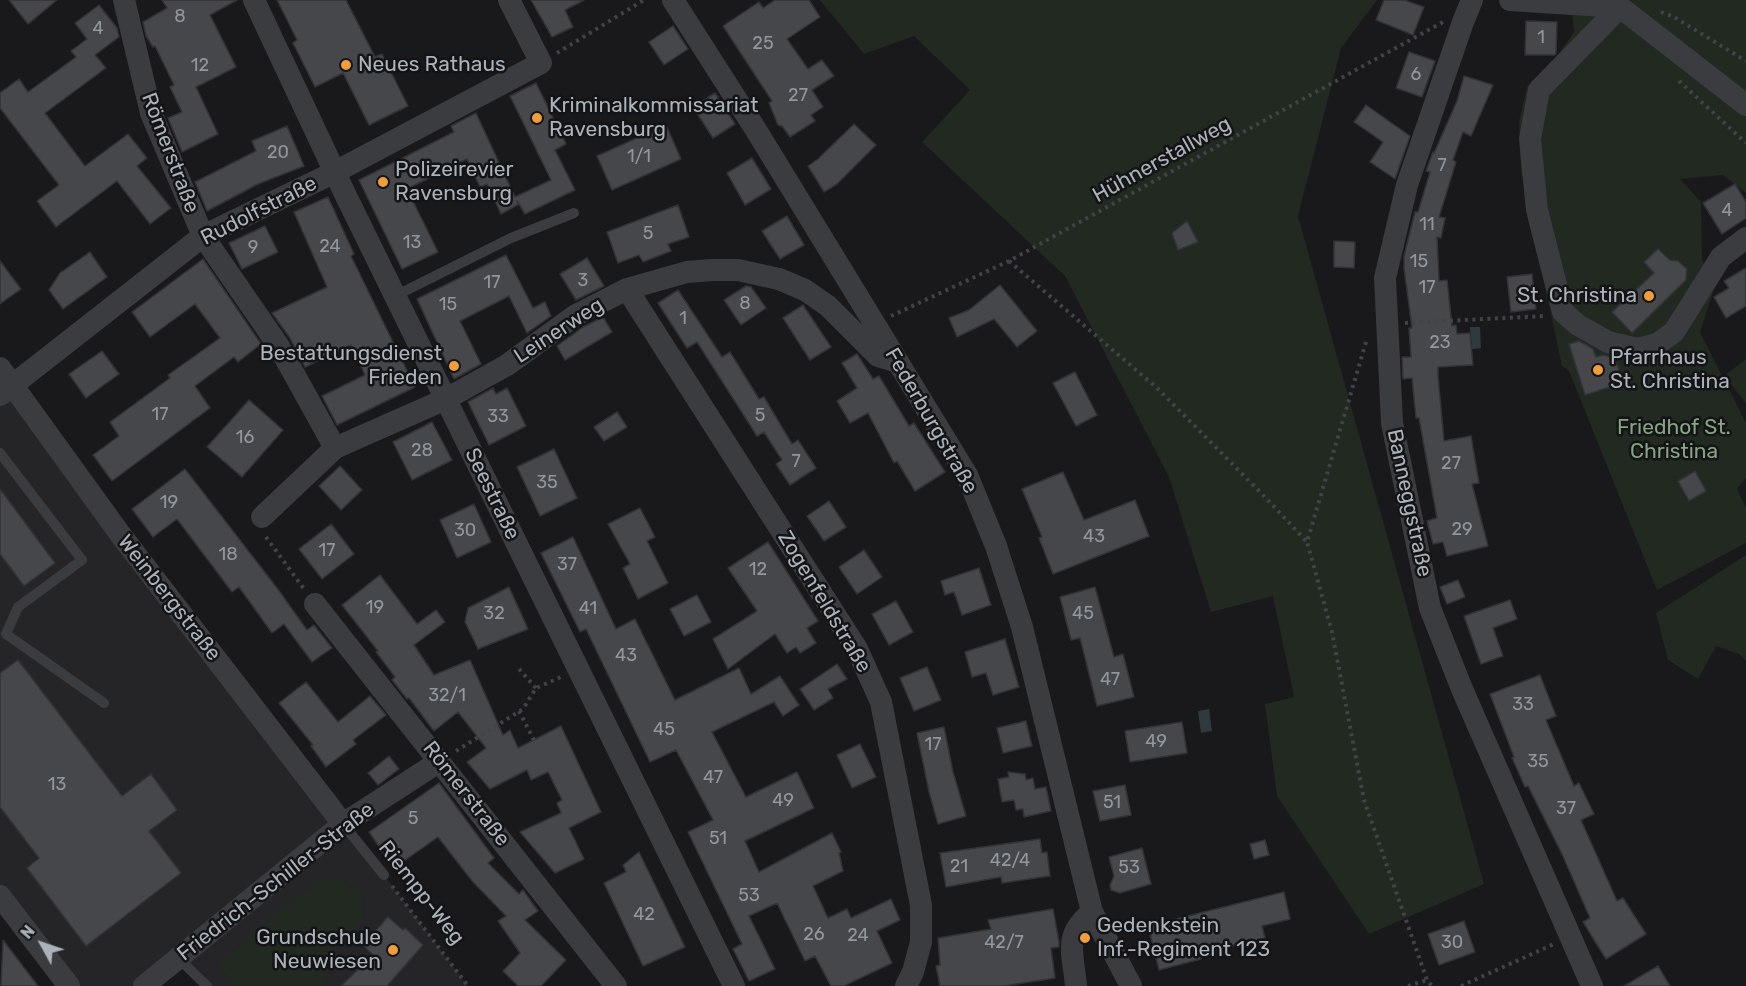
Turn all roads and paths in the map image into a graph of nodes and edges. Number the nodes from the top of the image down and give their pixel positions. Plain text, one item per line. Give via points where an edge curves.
1 (124, 0) edge
2 (254, 0) edge
3 (509, 0) edge
4 (644, 0) edge
5 (673, 0) edge
6 (1472, 0) edge
7 (1510, 0) edge
8 (1620, 7) junction
9 (1653, 9) dead end
10 (1462, 22) junction
11 (1746, 61) edge
12 (541, 63) junction
13 (1746, 105) edge
14 (335, 172) junction
15 (574, 213) dead end
16 (203, 236) junction
17 (1746, 238) edge
18 (1009, 261) junction
19 (627, 289) junction
20 (395, 296) junction
21 (1563, 312) junction
22 (875, 326) junction
23 (1378, 328) junction
24 (900, 363) junction
25 (4, 383) edge
26 (446, 399) junction
27 (335, 448) junction
28 (0, 453) edge
29 (262, 517) joint
30 (1307, 542) junction
31 (315, 604) joint
32 (577, 666) junction
33 (519, 669) dead end
34 (536, 688) junction
35 (104, 703) dead end
36 (519, 711) junction
37 (534, 740) dead end
38 (440, 762) junction
39 (343, 824) junction
40 (384, 874) joint
41 (0, 896) edge
42 (1092, 912) junction
43 (1569, 937) junction
44 (179, 959) junction
45 (1427, 980) junction
46 (69, 986) edge
47 (144, 986) edge
48 (207, 986) edge
49 (468, 986) edge
50 (616, 986) edge
51 (734, 986) edge
52 (906, 986) edge
53 (1077, 986) edge
54 (1131, 986) edge
55 (1408, 986) edge
56 (1432, 986) edge
57 (1461, 986) edge
58 (1592, 986) edge

1 - 16 street, Römerstraße via 150,113
2 - 14 street, Seestraße
3 - 12 street
4 - 12 path
5 - 22 street, Federburgstraße
6 - 10 street, Banneggstraße
7 - 8 street
8 - 13 street
8 - 21 street via 1539,90 1530,139 1537,210
9 - 11 path via 1674,17
10 - 18 path, Hühnerstallweg via 1442,22
10 - 23 street, Banneggstraße via 1407,185 1385,278
12 - 14 street, Rudolfstraße
14 - 16 street, Rudolfstraße
14 - 20 street, Seestraße
15 - 20 lane via 511,238
16 - 25 street, Rudolfstraße
16 - 27 street, Römerstraße via 279,345
17 - 21 street via 1721,257 1674,332 1657,344 1638,349 1608,342
18 - 22 path, Hühnerstallweg
18 - 30 path via 1157,388
19 - 24 street, Leinerweg via 687,272 738,270 763,275 805,290 828,306 878,356
19 - 26 street, Leinerweg via 576,315 507,365
19 - 52 street, Zogenfeldstraße via 857,649 881,702 921,905 921,942 914,972
20 - 26 street, Seestraße
21 - 23 path via 1536,318
22 - 24 street, Federburgstraße
23 - 30 path
23 - 43 street, Banneggstraße via 1392,423 1430,608
24 - 42 street, Federburgstraße via 967,475 996,546 1022,627
25 - 39 street, Weinbergstraße
26 - 27 street
26 - 32 street, Seestraße
27 - 29 street
28 - 35 lane via 82,560 18,607 6,634
29 - 31 path via 259,527
30 - 45 path via 1332,632 1364,800
31 - 38 street, Römerstraße
32 - 34 path
32 - 51 street, Seestraße
33 - 34 path
34 - 36 path
36 - 37 path
36 - 38 path
38 - 39 street, Friedrich-Schiller-Straße
38 - 50 street, Römerstraße
39 - 40 lane, Riempp-Weg
39 - 44 street, Friedrich-Schiller-Straße
40 - 49 path, Riempp-Weg
41 - 46 street
42 - 53 street via 1079,922 1072,939
42 - 54 street, Federburgstraße
43 - 57 path
43 - 58 street, Banneggstraße
44 - 47 street, Friedrich-Schiller-Straße
44 - 48 lane
45 - 55 path
45 - 56 path

